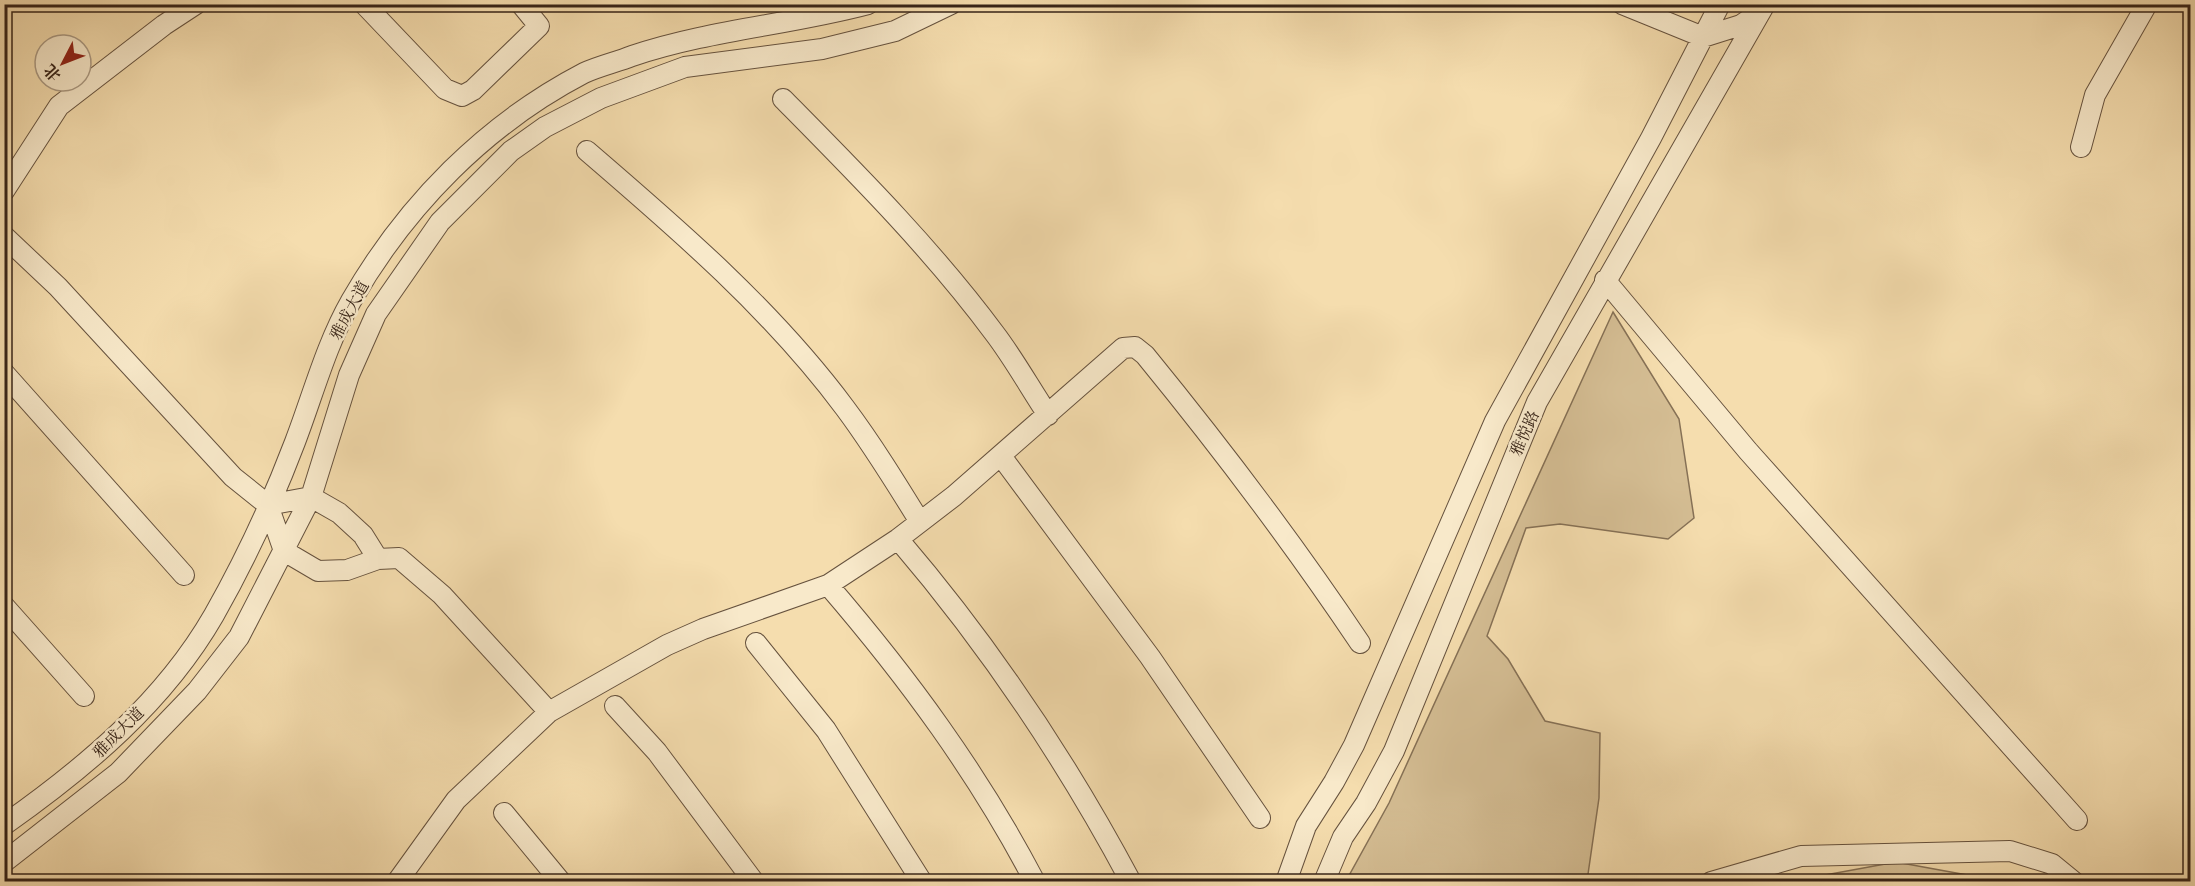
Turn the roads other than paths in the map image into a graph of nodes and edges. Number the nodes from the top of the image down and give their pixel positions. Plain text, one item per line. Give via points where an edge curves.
1 (196, 4) edge
2 (364, 4) edge
3 (521, 4) edge
4 (868, 4) edge
5 (951, 4) edge
6 (1622, 4) edge
7 (1720, 4) edge
8 (2147, 4) edge
9 (1763, 6) edge
10 (1703, 37) junction
11 (783, 99) dead end
12 (2081, 147) dead end
13 (587, 151) dead end
14 (4, 191) edge
15 (4, 236) edge
16 (1605, 280) junction
17 (4, 373) edge
18 (1047, 415) junction
19 (1001, 456) junction
20 (311, 497) junction
21 (268, 505) junction
22 (920, 522) junction
23 (898, 539) junction
24 (284, 551) junction
25 (378, 559) junction
26 (184, 575) dead end
27 (828, 585) junction
28 (4, 606) edge
29 (756, 643) dead end
30 (1360, 643) dead end
31 (84, 696) dead end
32 (615, 706) dead end
33 (549, 712) junction
34 (504, 813) dead end
35 (1260, 818) dead end
36 (2077, 820) dead end
37 (4, 825) edge
38 (4, 862) edge
39 (397, 882) edge
40 (561, 882) edge
41 (754, 882) edge
42 (922, 882) edge
43 (1035, 882) edge
44 (1131, 882) edge
45 (1286, 882) edge
46 (1324, 882) edge
47 (1711, 882) edge
48 (2074, 882) edge

1 - 14 street via 59,106
2 - 3 street via 445,88 462,96 539,26
4 - 21 street, 雅成大道 via 811,19 677,41 587,72 494,130 423,200 388,242 350,302
5 - 20 street via 895,31 832,46 685,67 601,98 545,127 511,152 440,222 376,315 349,375
6 - 10 street
7 - 10 street, 雅悦路
8 - 12 street via 2095,95
9 - 10 street via 1741,25
9 - 16 street, 雅悦路
10 - 45 street, 雅悦路 via 1495,421 1354,745 1306,826
11 - 18 street via 886,203 952,279 996,336
13 - 22 street via 743,291 797,351 844,407
15 - 21 street via 58,288 233,477
16 - 36 street via 1748,451
16 - 46 street, 雅悦路 via 1537,402 1394,751 1342,837
17 - 26 street
18 - 19 street
18 - 30 street via 1108,359 1123,348 1135,347 1212,437
19 - 22 street
19 - 35 street via 1125,622
20 - 21 street
20 - 24 street
20 - 25 street via 339,513 363,535
21 - 24 street
21 - 37 street, 雅成大道 via 213,616 175,671 101,750
22 - 23 street
23 - 27 street
23 - 44 street via 944,593 1001,672
24 - 25 street via 318,571 347,570
24 - 38 street via 239,638 196,691 118,773
25 - 33 street via 399,558 442,595
27 - 33 street via 667,645
27 - 43 street via 970,766
28 - 31 street
29 - 42 street via 826,730
32 - 41 street via 657,752
33 - 39 street via 456,800
34 - 40 street
47 - 48 street via 1801,856 2010,851 2052,864

